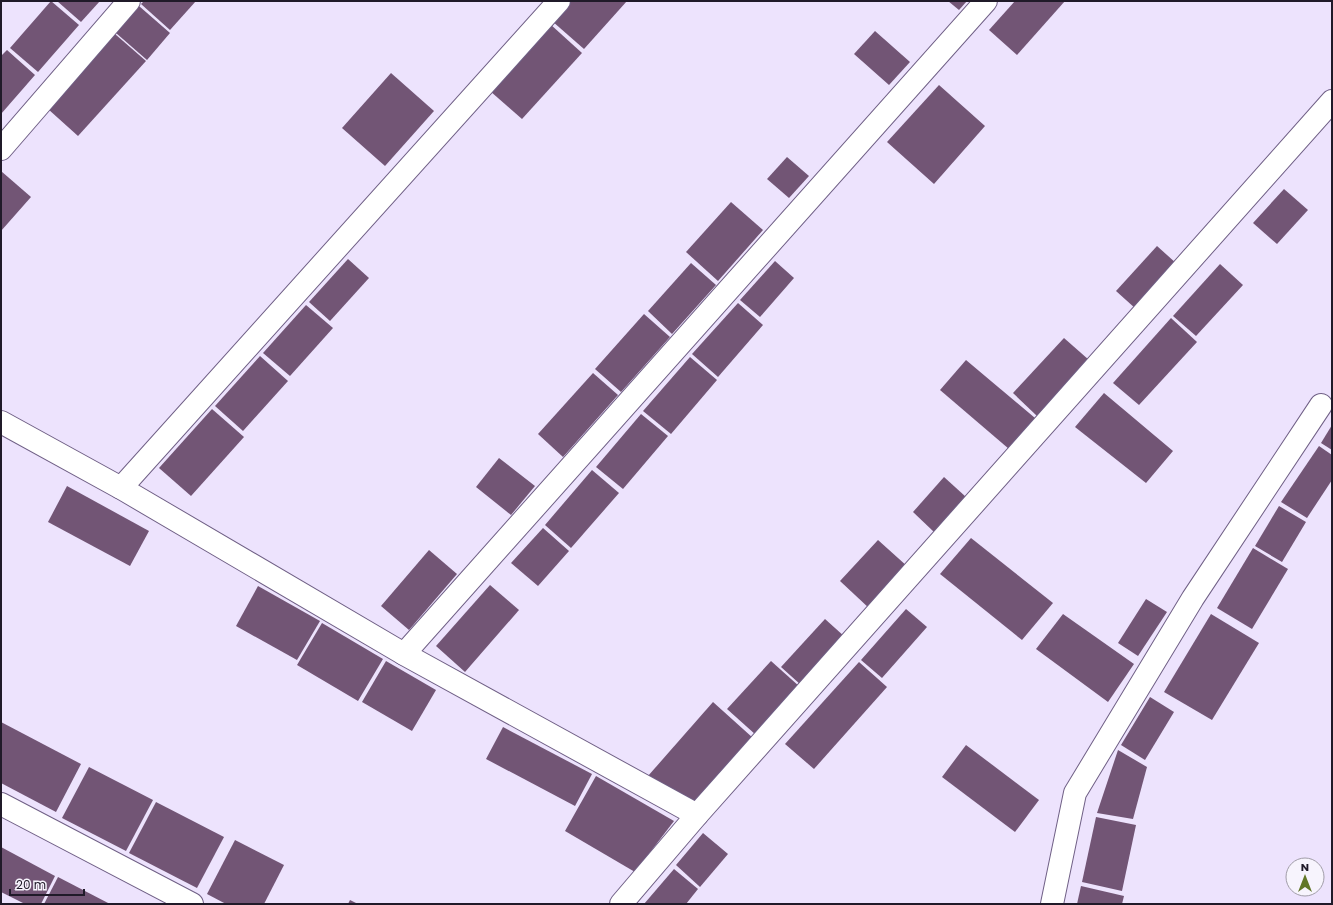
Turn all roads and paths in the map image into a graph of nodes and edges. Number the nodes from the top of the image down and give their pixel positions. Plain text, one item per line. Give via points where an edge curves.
1 (129, 1) edge
2 (559, 1) edge
3 (986, 1) edge
4 (1332, 101) edge
5 (1, 149) edge
6 (1321, 405) dead end
7 (1, 422) edge
8 (121, 488) junction
9 (404, 654) junction
10 (1, 804) edge
11 (697, 815) junction
12 (192, 904) edge
13 (621, 904) edge
14 (1052, 904) edge

1 - 5 street
2 - 8 street
3 - 9 street
4 - 11 street
6 - 14 street via 1193,598 1075,793
7 - 8 street
8 - 9 street
9 - 11 street
10 - 12 street
11 - 13 street

